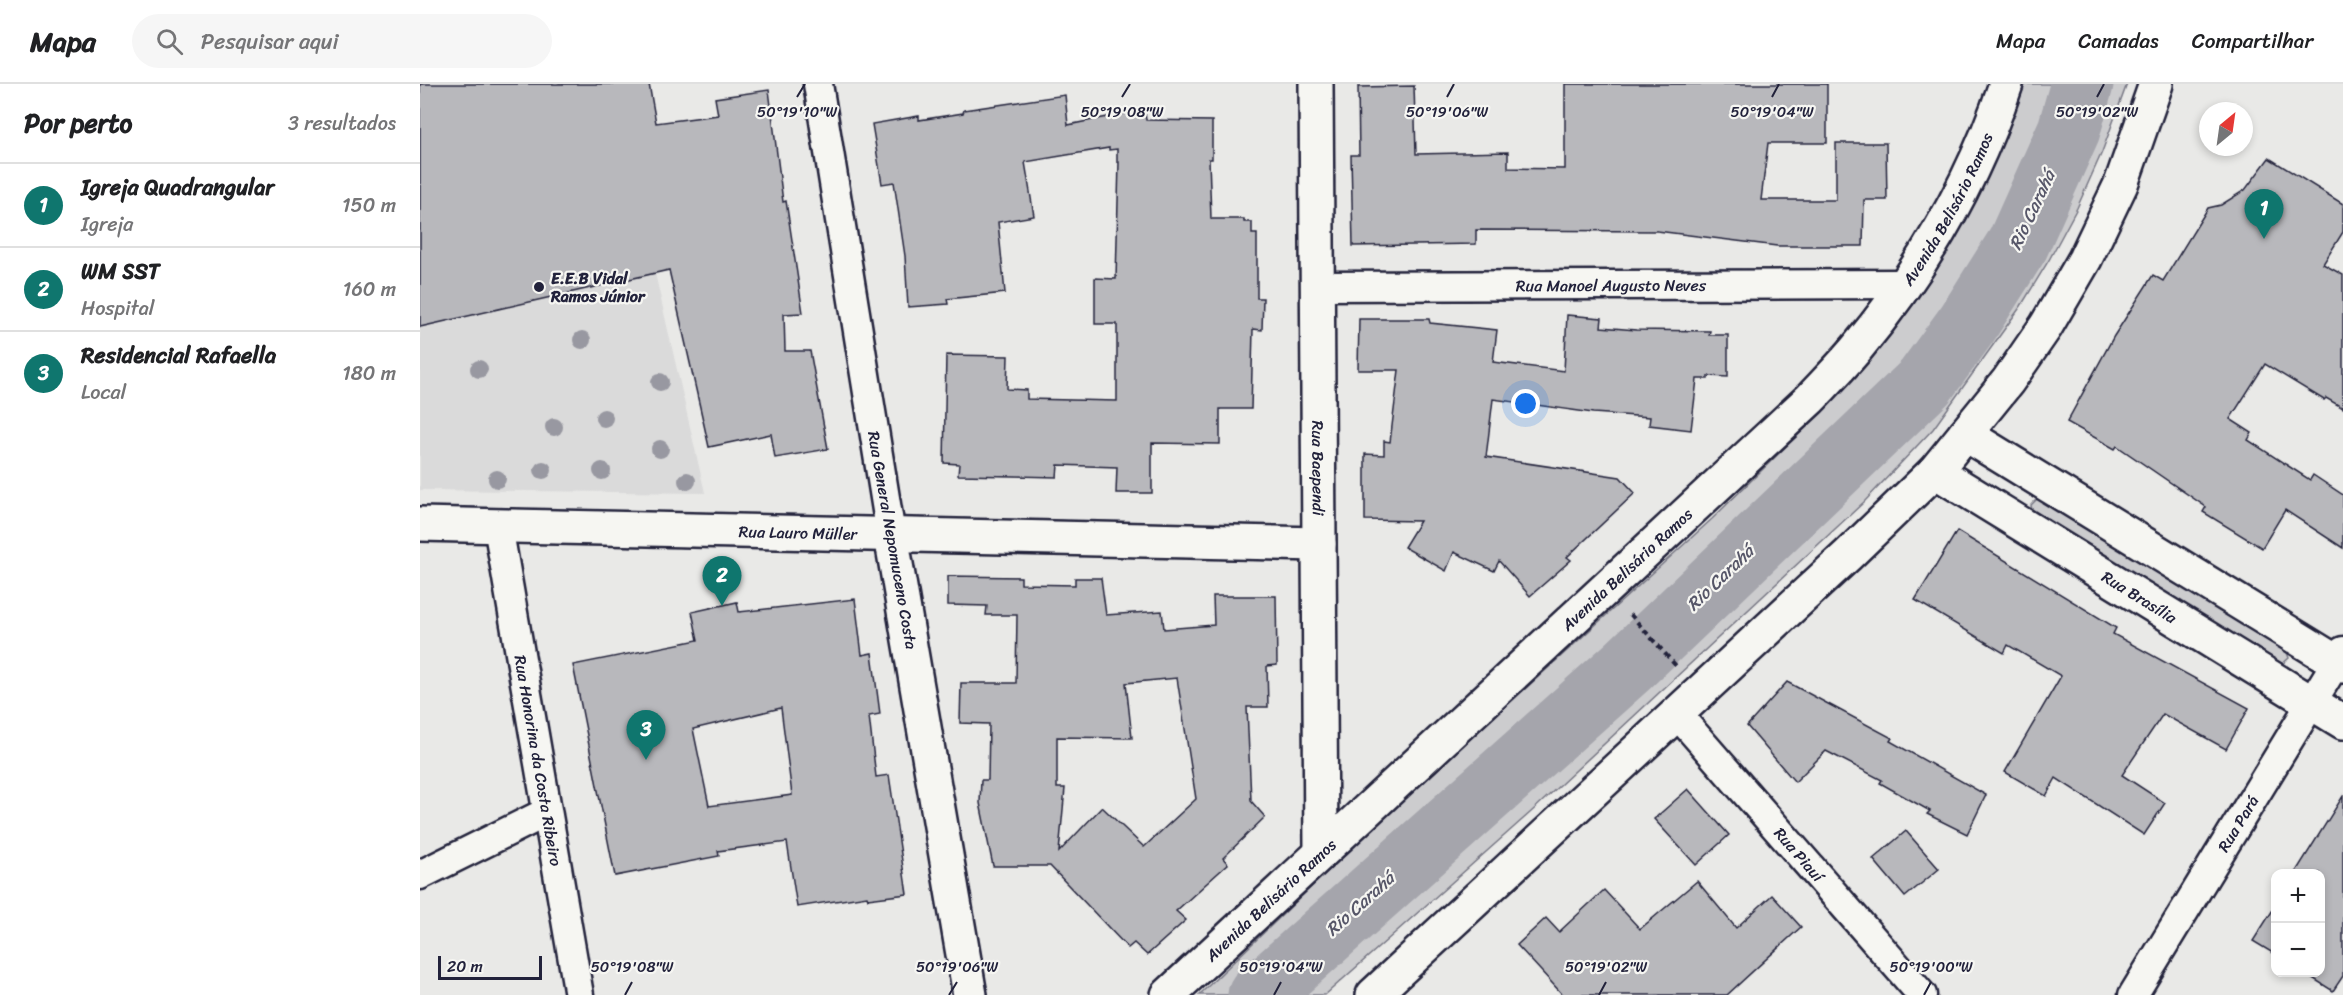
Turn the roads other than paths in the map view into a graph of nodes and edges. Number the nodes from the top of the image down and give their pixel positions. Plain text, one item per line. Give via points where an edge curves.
1 (818, 84) edge
2 (1316, 84) edge
3 (2006, 84) edge
4 (2157, 84) edge
5 (1905, 284) junction
6 (1317, 286) junction
7 (1965, 434) junction
8 (1935, 471) junction
9 (420, 524) edge
10 (498, 526) junction
11 (891, 535) junction
12 (1319, 544) junction
13 (2341, 659) edge
14 (2311, 703) junction
15 (1677, 714) junction
16 (2343, 722) edge
17 (548, 812) junction
18 (1321, 851) junction
19 (420, 875) edge
20 (579, 995) edge
21 (970, 995) edge
22 (1168, 995) edge
23 (1373, 995) edge
24 (1922, 995) edge
25 (2133, 995) edge

1 - 11 street, Rua General Nepomuceno Costa
2 - 6 main road, Rua Baependi
3 - 5 main road, Avenida Belisário Ramos via 1973,171
4 - 7 main road via 2121,184 2085,259 2046,326
5 - 6 street, Rua Manoel Augusto Neves
5 - 18 main road, Avenida Belisário Ramos via 1857,348 1810,399
6 - 12 main road, Rua Baependi
7 - 8 main road
7 - 13 main road
8 - 14 main road, Rua Brasília
8 - 15 main road
9 - 10 main road, Rua Lauro Müller
10 - 11 main road, Rua Lauro Müller
10 - 17 street, Rua Honorina da Costa Ribeiro
11 - 12 main road, Rua Lauro Müller
11 - 21 main road, Rua General Nepomuceno Costa
12 - 18 main road, Rua Baependi
13 - 14 street, Rua Pará
14 - 16 main road, Rua Brasília
14 - 25 street, Rua Pará
15 - 23 main road
15 - 24 street, Rua Piauí
17 - 19 street
17 - 20 street, Rua Honorina da Costa Ribeiro
18 - 22 main road, Avenida Belisário Ramos

